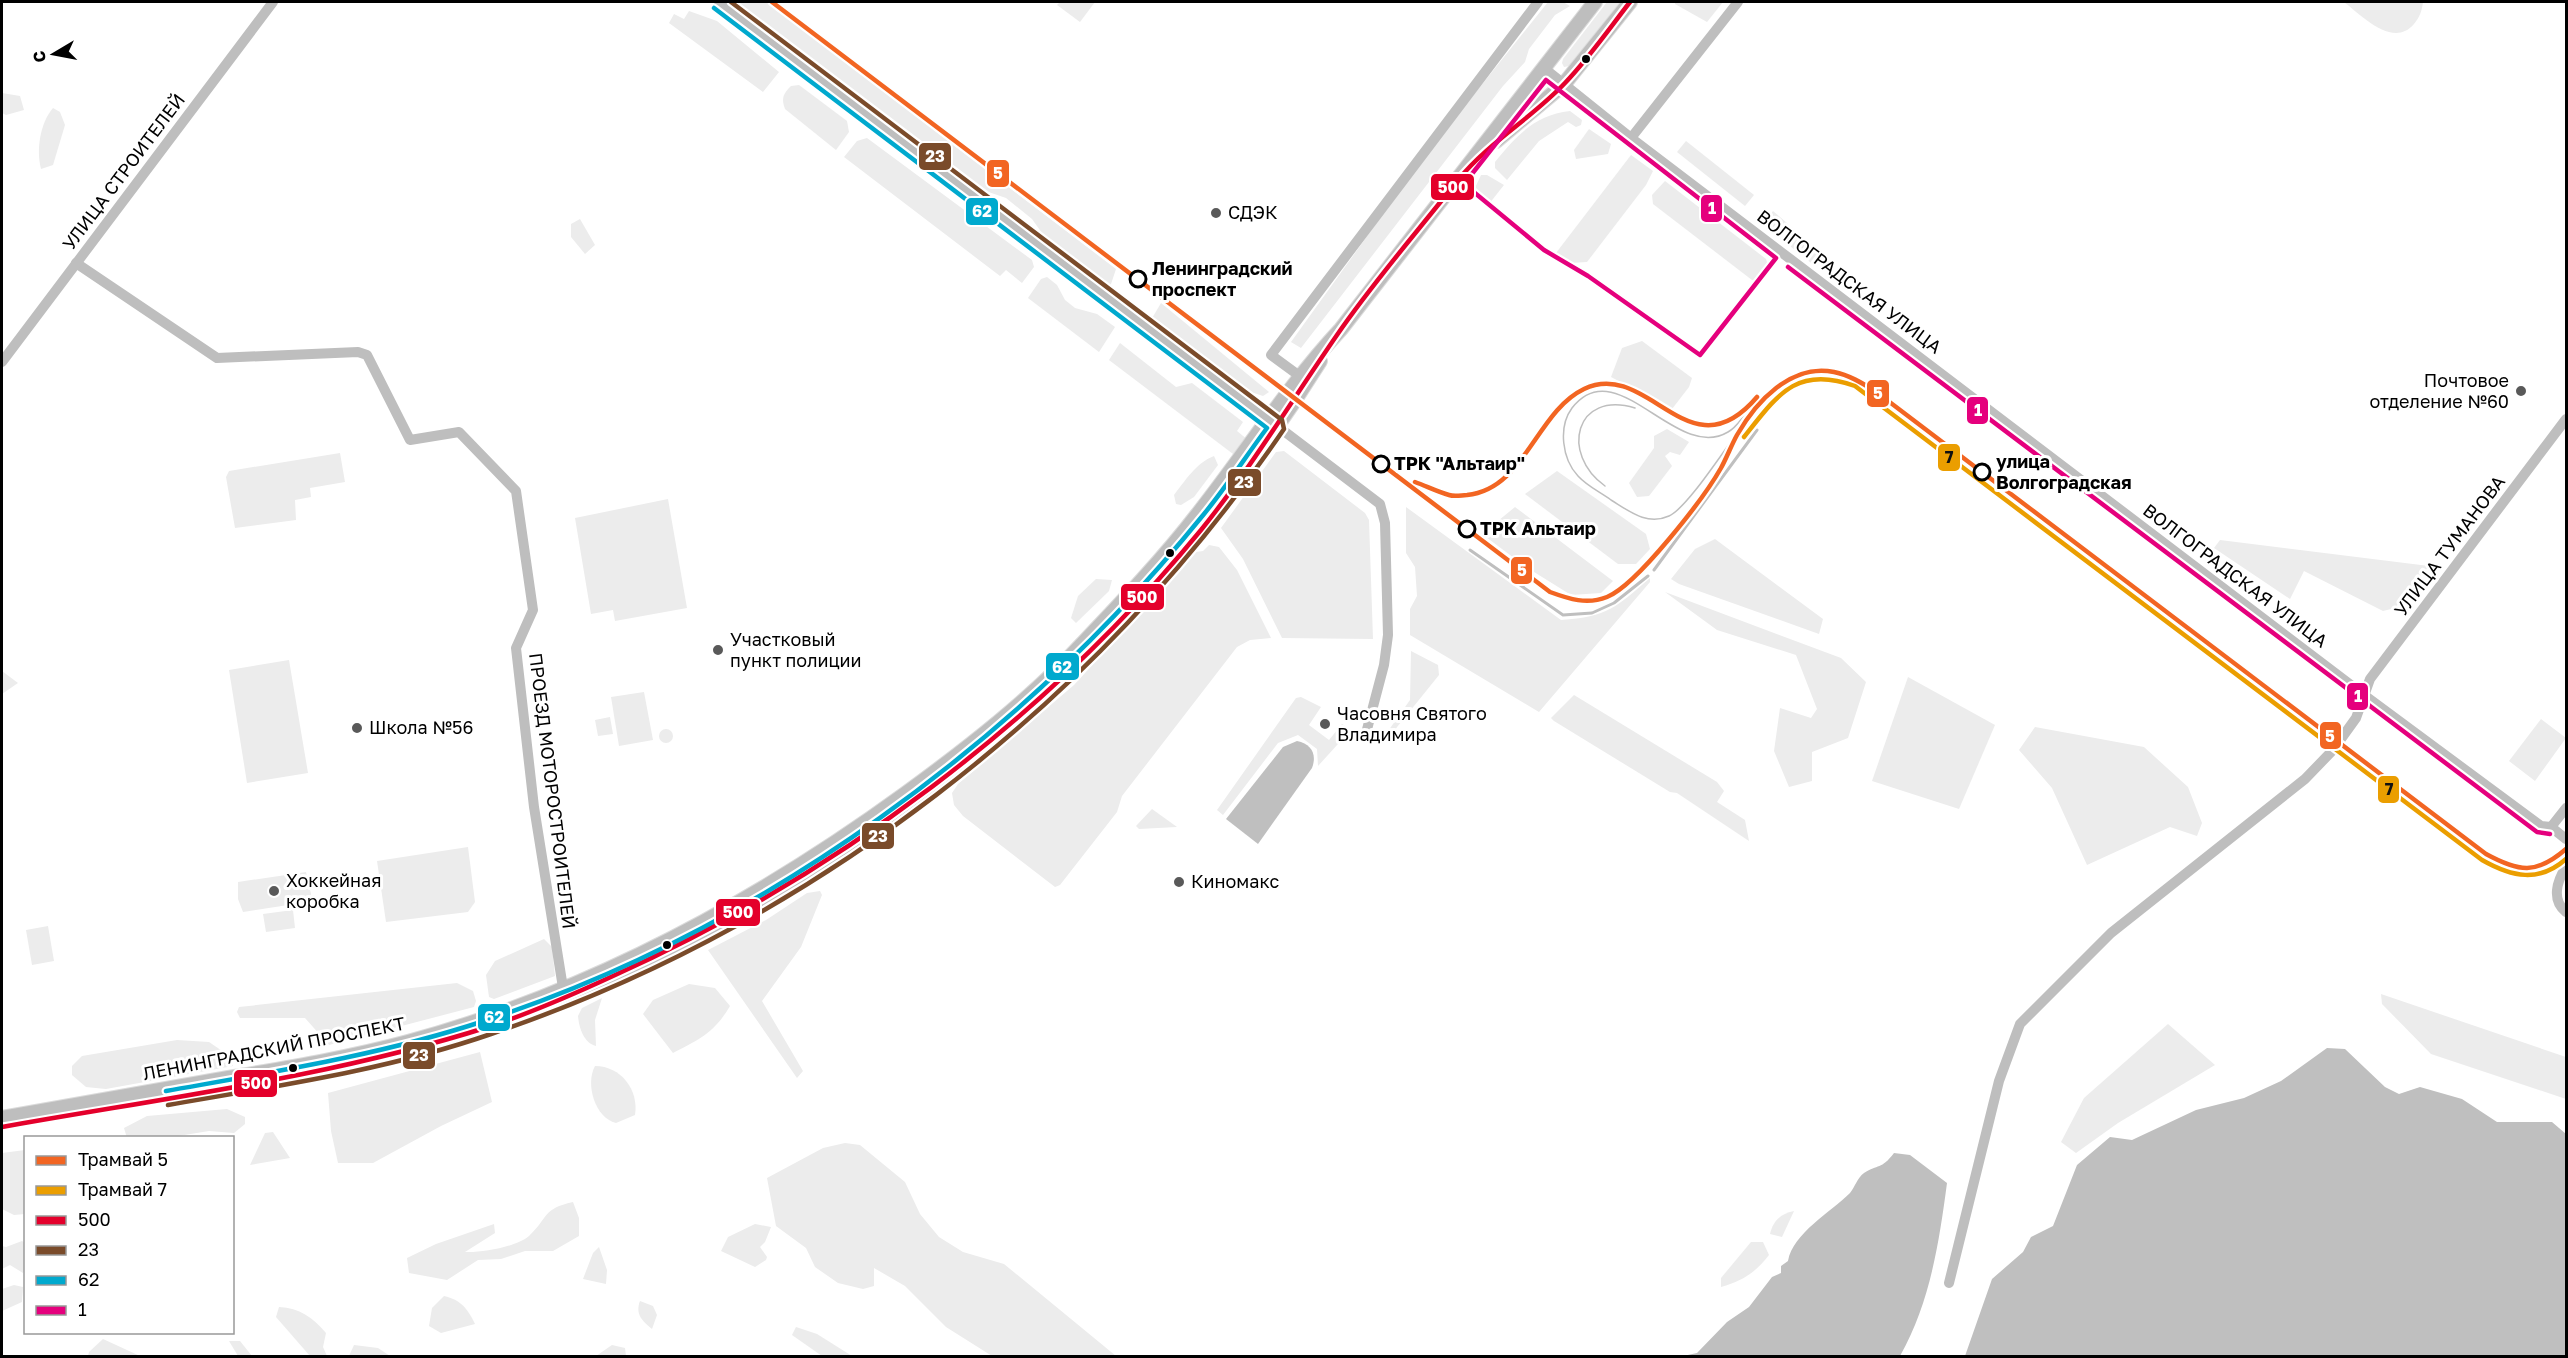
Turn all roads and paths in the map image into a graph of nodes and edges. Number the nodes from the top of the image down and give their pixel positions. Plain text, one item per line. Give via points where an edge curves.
1 (273, 2) edge
2 (719, 2) edge
3 (1538, 2) edge
4 (1595, 2) edge
5 (1630, 2) edge
6 (1738, 2) edge
7 (1545, 69) junction
8 (1564, 84) junction
9 (1631, 138) junction
10 (1474, 160) junction
11 (76, 263) junction
12 (2, 362) edge
13 (1303, 379) junction
14 (2566, 419) edge
15 (1273, 422) junction
16 (2364, 695) junction
17 (1365, 737) dead end
18 (2566, 808) edge
19 (2550, 827) junction
20 (2566, 839) edge
21 (2566, 867) edge
22 (2566, 912) edge
23 (564, 994) junction
24 (2, 1118) edge
25 (2, 1126) edge
26 (1949, 1283) dead end

1 - 11 street, УЛИЦА СТРОИТЕЛЕЙ
2 - 15 street
3 - 13 street via 1271,355
4 - 7 main road, ЛЕНИНГРАДСКИЙ ПРОСПЕКТ
5 - 8 main road, ЛЕНИНГРАДСКИЙ ПРОСПЕКТ
6 - 9 street
7 - 8 street, ВОЛГОГРАДСКАЯ УЛИЦА
7 - 10 main road, ЛЕНИНГРАДСКИЙ ПРОСПЕКТ
8 - 9 street, ВОЛГОГРАДСКАЯ УЛИЦА
8 - 10 main road, ЛЕНИНГРАДСКИЙ ПРОСПЕКТ
9 - 16 street, ВОЛГОГРАДСКАЯ УЛИЦА
10 - 13 main road, ЛЕНИНГРАДСКИЙ ПРОСПЕКТ
11 - 12 street, УЛИЦА СТРОИТЕЛЕЙ
11 - 23 street, ПРОЕЗД МОТОРОСТРОИТЕЛЕЙ via 217,358 358,352 368,355 410,440 459,432 516,491 533,610 516,648 534,807
13 - 15 main road, ЛЕНИНГРАДСКИЙ ПРОСПЕКТ
14 - 16 street, УЛИЦА ТУМАНОВА via 2370,679
15 - 17 street via 1382,507 1388,635
15 - 23 main road, ЛЕНИНГРАДСКИЙ ПРОСПЕКТ via 1195,518 1084,642 1024,700 972,742 864,824 757,892
16 - 19 street, ВОЛГОГРАДСКАЯ УЛИЦА via 2541,826
16 - 26 street, УЛИЦА ТУМАНОВА via 2356,718 2305,779 2111,933 2020,1024 2000,1081
18 - 19 street
19 - 20 street, ВОЛГОГРАДСКАЯ УЛИЦА
21 - 22 street via 2557,890
23 - 24 main road, ЛЕНИНГРАДСКИЙ ПРОСПЕКТ via 408,1042 336,1059
23 - 25 main road, ЛЕНИНГРАДСКИЙ ПРОСПЕКТ via 488,1027 336,1067

